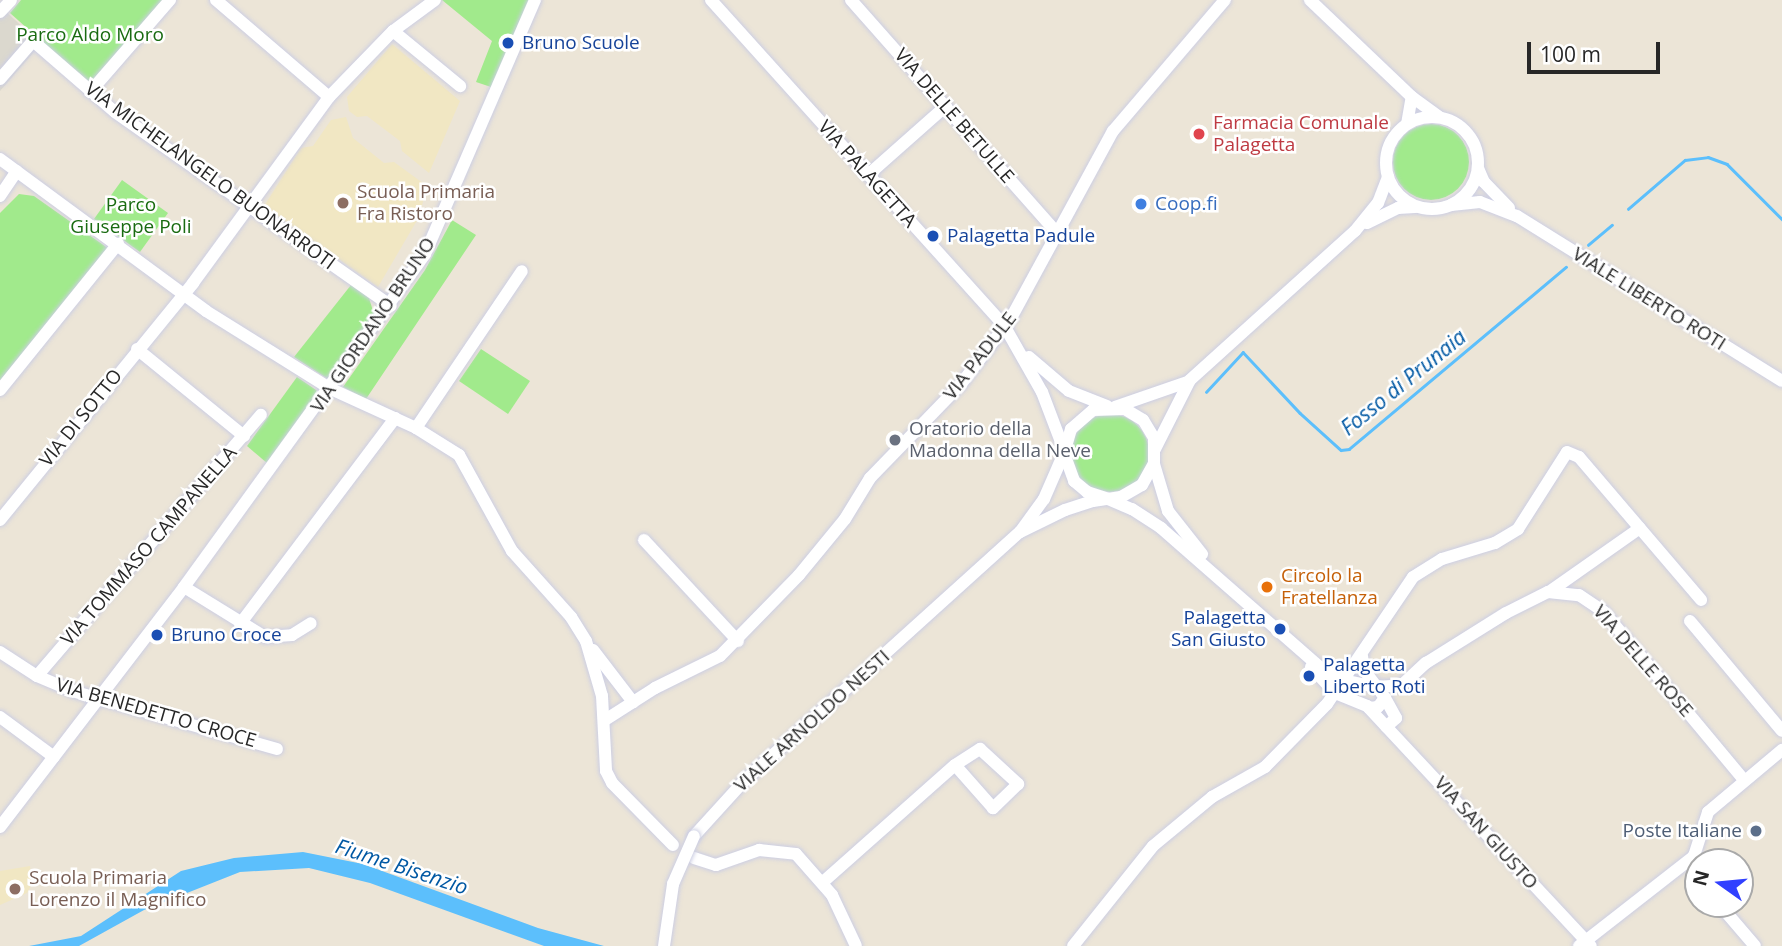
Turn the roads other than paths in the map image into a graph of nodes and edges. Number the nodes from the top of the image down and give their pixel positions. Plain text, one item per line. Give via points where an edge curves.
1 (10, 0) edge
2 (170, 0) edge
3 (216, 0) edge
4 (435, 0) edge
5 (535, 0) edge
6 (711, 0) edge
7 (851, 0) edge
8 (1225, 0) edge
9 (1310, 0) edge
10 (0, 12) edge
11 (393, 31) junction
12 (0, 79) edge
13 (460, 86) dead end
14 (90, 92) junction
15 (329, 97) junction
16 (1412, 97) junction
17 (946, 106) junction
18 (1440, 118) junction
19 (1407, 124) junction
20 (0, 159) edge
21 (1478, 167) junction
22 (17, 171) junction
23 (868, 175) junction
24 (1388, 177) junction
25 (0, 196) edge
26 (1451, 205) junction
27 (250, 206) junction
28 (1422, 208) junction
29 (1517, 216) junction
30 (1355, 231) junction
31 (1056, 232) junction
32 (118, 244) junction
33 (522, 271) dead end
34 (184, 294) junction
35 (197, 305) junction
36 (391, 306) junction
37 (163, 316) junction
38 (1005, 327) junction
39 (137, 349) junction
40 (1021, 350) junction
41 (1190, 380) junction
42 (1782, 381) edge
43 (331, 389) junction
44 (0, 390) edge
45 (1113, 407) junction
46 (261, 415) dead end
47 (395, 418) junction
48 (416, 428) junction
49 (244, 436) junction
50 (1155, 450) junction
51 (1064, 452) junction
52 (1154, 463) junction
53 (1108, 499) junction
54 (0, 520) edge
55 (1640, 528) junction
56 (1020, 532) junction
57 (644, 540) dead end
58 (1213, 570) junction
59 (184, 587) junction
60 (1549, 593) junction
61 (1700, 600) dead end
62 (1690, 621) dead end
63 (311, 623) dead end
64 (240, 624) junction
65 (586, 641) junction
66 (738, 641) junction
67 (0, 652) edge
68 (1362, 656) junction
69 (1304, 658) junction
70 (37, 676) junction
71 (1343, 680) junction
72 (1376, 687) junction
73 (1335, 692) junction
74 (98, 698) junction
75 (1385, 698) junction
76 (634, 702) junction
77 (1369, 708) junction
78 (0, 717) edge
79 (605, 720) junction
80 (1386, 727) junction
81 (1782, 731) edge
82 (277, 748) dead end
83 (1782, 750) edge
84 (54, 757) junction
85 (955, 765) junction
86 (1744, 780) junction
87 (0, 827) edge
88 (673, 845) dead end
89 (1697, 848) edge
90 (694, 858) dead end
91 (1684, 865) edge
92 (823, 882) junction
93 (1730, 918) edge
94 (1585, 944) edge
95 (664, 946) edge
96 (856, 946) edge
97 (1073, 946) edge
98 (1755, 946) edge

1 - 10 street
2 - 14 street
3 - 15 street
4 - 11 street, VIA DI SOTTO
5 - 36 street, VIA GIORDANO BRUNO via 444,219
6 - 23 street, VIA PALAGETTA
7 - 17 street, VIA DELLE BETULLE
8 - 31 street, VIA PADULE via 1113,131
9 - 16 street
11 - 13 street
11 - 15 street, VIA DI SOTTO
12 - 14 street, VIA MICHELANGELO BUONARROTI via 33,40
14 - 27 street, VIA MICHELANGELO BUONARROTI
15 - 27 street, VIA DI SOTTO
16 - 18 street
16 - 19 street
17 - 23 street
17 - 31 street, VIA DELLE BETULLE
18 - 19 street
18 - 21 street via 1469,135
19 - 24 street via 1388,147
20 - 22 street
21 - 26 street via 1470,189
21 - 29 street, VIALE LIBERTO ROTI via 1484,182
22 - 25 street
22 - 32 street
23 - 38 street, VIA PALAGETTA
24 - 28 street via 1401,198
24 - 30 street via 1378,203
26 - 28 street
26 - 29 street, VIALE LIBERTO ROTI via 1480,202
27 - 34 street, VIA DI SOTTO
27 - 36 street, VIA MICHELANGELO BUONARROTI
28 - 30 street via 1398,208
29 - 42 street, VIALE LIBERTO ROTI
30 - 41 street
31 - 38 street, VIA PADULE
32 - 34 street
32 - 44 street
33 - 48 street
34 - 35 street
34 - 37 street, VIA DI SOTTO
35 - 37 street via 178,307
35 - 43 street
36 - 43 street, VIA GIORDANO BRUNO
37 - 39 street, VIA DI SOTTO
38 - 40 street, VIA PALAGETTA
38 - 66 street, VIA PADULE via 961,384 870,478 845,519
39 - 49 street
39 - 54 street, VIA DI SOTTO
40 - 45 street, VIA PALAGETTA via 1063,387
40 - 51 street, VIA PALAGETTA
41 - 45 street
41 - 50 street
43 - 47 street
43 - 59 street, VIA GIORDANO BRUNO
45 - 50 street, VIA PALAGETTA via 1143,421
45 - 51 street via 1079,420
46 - 49 street, VIA TOMMASO CAMPANELLA
47 - 48 street
47 - 64 street
48 - 65 street via 459,455 512,551 571,617
49 - 70 street, VIA TOMMASO CAMPANELLA
50 - 52 street, VIA PALAGETTA
51 - 53 street, VIA PALAGETTA via 1073,481
51 - 56 street, VIALE ARNOLDO NESTI via 1044,499
52 - 53 street via 1136,489
52 - 58 street, VIA PALAGETTA via 1168,511
53 - 56 street, VIALE ARNOLDO NESTI via 1065,510
53 - 58 street, VIA PALAGETTA via 1148,518
55 - 60 street
55 - 61 street
55 - 68 street via 1579,457 1567,452 1521,527 1495,543 1442,559 1418,573
56 - 95 street, VIALE ARNOLDO NESTI, bridge via 744,781 694,836 673,884
57 - 66 street
58 - 69 street, VIA PALAGETTA
59 - 64 street
59 - 74 street, VIA GIORDANO BRUNO
60 - 72 street via 1469,634 1403,684
60 - 86 street, VIA DELLE ROSE via 1579,595 1599,607
62 - 81 street
63 - 64 street via 277,639
65 - 76 street
65 - 79 street
66 - 76 street, VIA PADULE via 720,656
67 - 70 street, VIA BENEDETTO CROCE
68 - 71 street
68 - 72 street
69 - 71 street, VIA PALAGETTA
69 - 73 street, VIA PALAGETTA
70 - 74 street, VIA BENEDETTO CROCE
71 - 72 street
71 - 73 street
72 - 75 street
73 - 77 street, VIA SAN GIUSTO
73 - 97 street via 1265,767 1212,797 1153,846
74 - 82 street, VIA BENEDETTO CROCE
74 - 84 street, VIA GIORDANO BRUNO
75 - 77 street via 1378,707
75 - 80 street via 1396,718
76 - 79 street, VIA PADULE
77 - 80 street, VIA SAN GIUSTO
78 - 84 street
79 - 88 street via 606,771 611,783
80 - 94 street, VIA SAN GIUSTO
83 - 86 street
84 - 87 street, VIA GIORDANO BRUNO
85 - 85 street via 979,749 1018,784 993,808
85 - 92 street
86 - 89 street via 1708,812
90 - 92 street via 716,865 760,850 789,851
91 - 94 street
92 - 96 street
93 - 98 street

